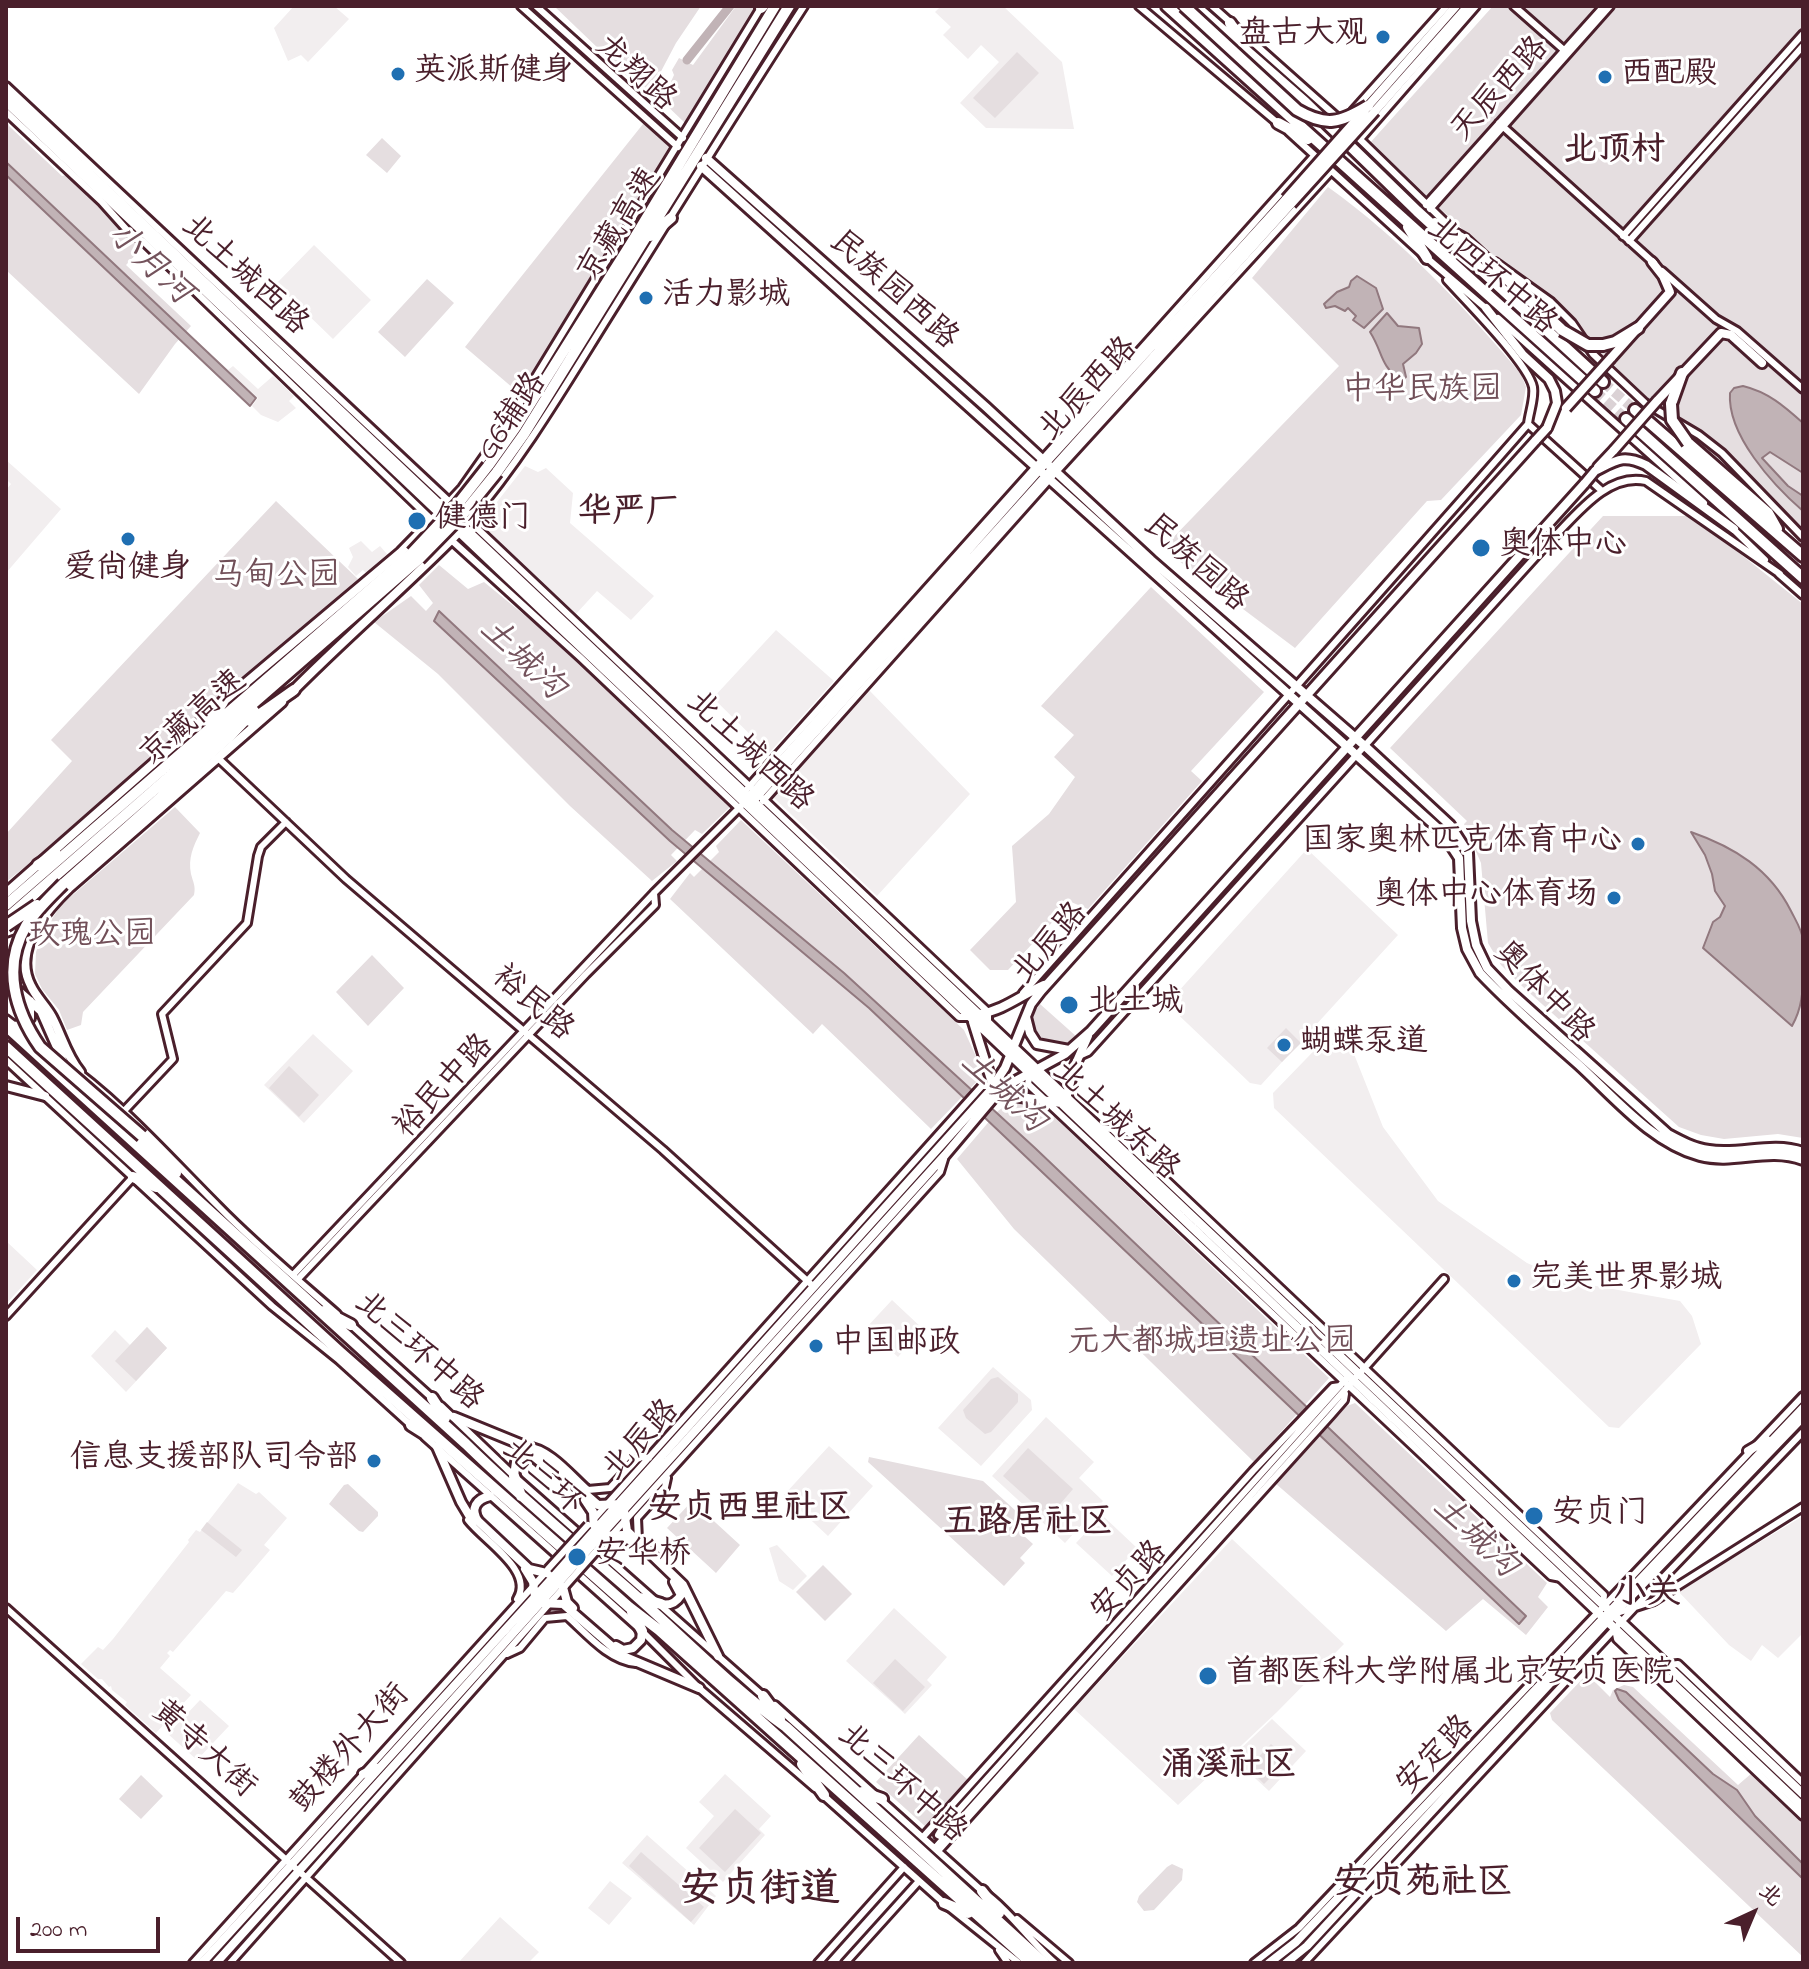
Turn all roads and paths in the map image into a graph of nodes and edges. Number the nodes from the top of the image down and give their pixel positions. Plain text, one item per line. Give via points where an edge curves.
1 (521, 6) edge
2 (536, 6) edge
3 (775, 6) edge
4 (789, 6) edge
5 (797, 6) edge
6 (804, 6) edge
7 (1139, 6) edge
8 (1159, 6) edge
9 (1167, 6) edge
10 (1184, 6) edge
11 (1195, 6) edge
12 (1212, 6) edge
13 (1447, 6) edge
14 (1456, 6) edge
15 (1468, 6) edge
16 (1476, 6) edge
17 (1514, 6) edge
18 (1607, 6) edge
19 (762, 7) edge
20 (1185, 22) junction
21 (1230, 23) junction
22 (1803, 34) edge
23 (1803, 46) edge
24 (1248, 52) junction
25 (1566, 52) junction
26 (757, 61) junction
27 (6, 86) edge
28 (11, 94) edge
29 (6, 102) edge
30 (1371, 109) junction
31 (6, 112) edge
32 (723, 114) junction
33 (1278, 123) junction
34 (1343, 123) junction
35 (1501, 125) junction
36 (683, 138) junction
37 (1360, 139) junction
38 (714, 144) junction
39 (678, 147) junction
40 (1323, 147) junction
41 (1314, 156) junction
42 (704, 162) junction
43 (1331, 171) junction
44 (1298, 175) junction
45 (1314, 189) junction
46 (1289, 201) junction
47 (1424, 208) junction
48 (671, 218) junction
49 (1403, 218) junction
50 (1626, 238) junction
51 (1465, 240) junction
52 (643, 243) junction
53 (1427, 258) junction
54 (1652, 262) junction
55 (1197, 297) junction
56 (1184, 302) junction
57 (1208, 306) junction
58 (1486, 308) junction
59 (1194, 312) junction
60 (1638, 328) junction
61 (1165, 334) junction
62 (1167, 351) junction
63 (1762, 363) joint
64 (1774, 364) junction
65 (1682, 373) junction
66 (1603, 382) tunnel mouth
67 (1803, 389) edge
68 (1595, 391) tunnel mouth
69 (1098, 406) junction
70 (1635, 410) tunnel mouth
71 (1084, 414) junction
72 (1626, 419) tunnel mouth
73 (1528, 424) junction
74 (1547, 428) junction
75 (492, 469) junction
76 (1046, 469) junction
77 (1595, 471) junction
78 (462, 488) junction
79 (1602, 491) junction
80 (485, 502) junction
81 (440, 512) junction
82 (1734, 529) junction
83 (460, 531) junction
84 (418, 535) junction
85 (1803, 537) edge
86 (1782, 538) junction
87 (1776, 553) junction
88 (1803, 553) edge
89 (438, 555) junction
90 (415, 556) junction
91 (1803, 571) edge
92 (1780, 574) junction
93 (1803, 578) edge
94 (1803, 595) edge
95 (297, 666) junction
96 (294, 690) junction
97 (1294, 692) junction
98 (1303, 700) junction
99 (223, 702) junction
100 (202, 733) junction
101 (229, 737) junction
102 (1352, 743) junction
103 (1366, 747) junction
104 (1358, 756) junction
105 (218, 758) junction
106 (751, 798) junction
107 (286, 822) junction
108 (85, 836) junction
109 (705, 843) joint
110 (38, 865) junction
111 (66, 886) junction
112 (6, 893) edge
113 (6, 905) edge
114 (20, 907) junction
115 (40, 919) junction
116 (7, 923) edge
117 (6, 980) edge
118 (1049, 983) junction
119 (1022, 994) junction
120 (30, 1000) junction
121 (1026, 1016) junction
122 (979, 1017) junction
123 (8, 1023) edge
124 (527, 1032) junction
125 (1090, 1032) junction
126 (6, 1047) edge
127 (1012, 1050) junction
128 (1069, 1050) junction
129 (1079, 1056) junction
130 (6, 1060) edge
131 (63, 1061) junction
132 (1034, 1071) junction
133 (80, 1072) junction
134 (6, 1086) edge
135 (992, 1091) junction
136 (45, 1096) junction
137 (1064, 1099) junction
138 (1047, 1101) junction
139 (124, 1111) junction
140 (971, 1111) junction
141 (1803, 1152) edge
142 (945, 1155) junction
143 (1803, 1160) edge
144 (133, 1177) junction
145 (165, 1191) junction
146 (1167, 1192) junction
147 (218, 1219) junction
148 (296, 1277) junction
149 (1444, 1279) dead end
150 (806, 1280) junction
151 (814, 1287) junction
152 (307, 1301) junction
153 (301, 1315) junction
154 (6, 1316) edge
155 (351, 1325) junction
156 (339, 1360) junction
157 (1351, 1380) junction
158 (1803, 1396) edge
159 (432, 1398) junction
160 (1803, 1408) edge
161 (1325, 1409) junction
162 (454, 1417) junction
163 (1803, 1417) edge
164 (411, 1425) junction
165 (1428, 1428) junction
166 (1305, 1430) junction
167 (1803, 1432) edge
168 (1778, 1434) junction
169 (1430, 1440) junction
170 (1292, 1441) junction
171 (466, 1444) junction
172 (1279, 1444) junction
173 (525, 1446) junction
174 (437, 1447) junction
175 (1748, 1451) junction
176 (456, 1452) junction
177 (649, 1458) junction
178 (669, 1473) junction
179 (514, 1476) junction
180 (490, 1496) junction
181 (522, 1498) junction
182 (509, 1501) junction
183 (461, 1502) junction
184 (606, 1506) junction
185 (622, 1507) junction
186 (1803, 1507) edge
187 (624, 1523) junction
188 (599, 1532) junction
189 (556, 1578) junction
190 (533, 1585) junction
191 (638, 1597) junction
192 (538, 1600) junction
193 (551, 1602) junction
194 (661, 1604) junction
195 (694, 1604) junction
196 (629, 1607) junction
197 (1635, 1607) junction
198 (6, 1608) edge
199 (1606, 1613) junction
200 (1619, 1625) junction
201 (642, 1631) junction
202 (486, 1638) junction
203 (1090, 1653) junction
204 (504, 1656) junction
205 (718, 1656) junction
206 (1092, 1663) junction
207 (644, 1664) junction
208 (1668, 1665) junction
209 (699, 1688) junction
210 (763, 1696) junction
211 (786, 1727) junction
212 (400, 1733) junction
213 (395, 1751) junction
214 (1013, 1751) junction
215 (794, 1753) junction
216 (998, 1754) junction
217 (1022, 1754) junction
218 (382, 1766) junction
219 (363, 1774) junction
220 (1803, 1783) edge
221 (853, 1789) junction
222 (1803, 1794) edge
223 (824, 1795) junction
224 (882, 1799) junction
225 (1803, 1807) edge
226 (949, 1809) junction
227 (1803, 1816) edge
228 (943, 1831) junction
229 (923, 1837) junction
230 (937, 1850) junction
231 (296, 1867) junction
232 (904, 1867) junction
233 (1357, 1877) junction
234 (919, 1881) junction
235 (1338, 1884) junction
236 (982, 1891) junction
237 (944, 1903) junction
238 (1003, 1906) junction
239 (982, 1920) junction
240 (1005, 1926) junction
241 (995, 1943) junction
242 (1039, 1959) edge
243 (193, 1963) edge
244 (202, 1963) edge
245 (216, 1963) edge
246 (230, 1963) edge
247 (401, 1963) edge
248 (818, 1963) edge
249 (845, 1963) edge
250 (1008, 1963) edge
251 (1019, 1963) edge
252 (1055, 1963) edge
253 (1069, 1963) edge
254 (1254, 1963) edge
255 (1269, 1963) edge
256 (1286, 1963) edge
257 (1304, 1963) edge

1 - 39 street, 龙翔路
2 - 36 street, 龙翔路
3 - 75 highway, 京藏高速
4 - 26 highway, 京藏高速
5 - 26 highway
6 - 38 street, G6辅路
7 - 33 street, 北四环中路
8 - 20 highway
9 - 20 highway, 北四环中路
10 - 30 highway, bridge via 1309,117 1333,122
11 - 24 highway, 北四环中路
12 - 21 street, 北四环中路
13 - 34 street
14 - 30 main road, 北辰西路
15 - 30 main road, 北辰西路
16 - 37 street
17 - 25 street
18 - 25 street, 天辰西路
19 - 36 street, G6辅路
20 - 40 highway, 北四环中路
21 - 24 highway
21 - 34 street, 北四环中路
22 - 50 street
23 - 50 street
24 - 47 highway, 北四环中路
25 - 35 street, 天辰西路
26 - 32 highway, 京藏高速
27 - 28 street, 北土城西路
28 - 81 street, 北土城西路
28 - 81 main road, 北土城西路
29 - 81 main road, 北土城西路
30 - 46 main road, 北辰西路, bridge
31 - 81 street, 北土城西路 via 332,421
32 - 38 highway
32 - 52 highway, 京藏高速
33 - 40 highway
33 - 41 street, 北四环中路
34 - 37 street, 北四环中路
35 - 47 street, 天辰西路
35 - 50 street
36 - 39 street, G6辅路
37 - 47 street, 北四环中路
38 - 42 street, G6辅路
39 - 78 street, G6辅路
40 - 49 highway, 北四环中路
41 - 43 street, 北四环中路
41 - 44 street, 北辰西路
42 - 48 street, G6辅路
42 - 76 main road, 民族园西路
43 - 45 street, 北辰西路
43 - 53 street, 北四环中路
44 - 45 street
44 - 56 street, 北辰西路
45 - 57 street, 北辰西路
46 - 55 main road, 北辰西路
46 - 59 main road, 北辰西路
47 - 51 highway
47 - 66 highway, 北四环中路
48 - 52 highway
48 - 80 street, G6辅路
49 - 53 highway
49 - 68 highway, 北四环中路
50 - 54 street
51 - 60 highway, bridge via 1562,330 1588,345 1615,342
51 - 85 street, 北四环中路 via 1551,302 1609,371 1645,403 1722,453
52 - 75 highway, 京藏高速 via 524,434
53 - 58 street, 北四环中路
53 - 73 street via 1483,317 1528,376 1534,389
54 - 60 main road, 北辰路 via 1670,288
54 - 64 street
55 - 56 main road
55 - 61 main road, 北辰西路
56 - 61 street, 北辰西路
57 - 59 main road
57 - 62 street, 北辰西路
58 - 74 main road via 1549,379 1557,403
58 - 82 street, 北四环中路
59 - 61 main road, 北辰西路
60 - 74 main road, 北辰路, bridge
61 - 62 main road
61 - 69 main road, 北辰西路
61 - 71 street, 北辰西路
61 - 76 main road, 北辰西路
62 - 76 street, 北辰西路
63 - 64 street
63 - 65 main road, 北辰路 via 1731,335 1721,333
64 - 67 street
65 - 77 main road, 北辰路, bridge
65 - 86 highway, bridge via 1671,404 1672,420 1688,443 1768,513
69 - 71 main road
69 - 76 main road, 北辰西路
70 - 86 highway
71 - 76 street, 北辰西路
72 - 87 highway
73 - 79 street
73 - 97 street, 北辰路
74 - 98 main road, 北辰路, bridge
75 - 90 highway, bridge via 463,514
76 - 97 main road, 民族园路
76 - 106 main road, 北辰西路
76 - 106 main road, 北辰西路 via 798,738
77 - 82 main road via 1632,458
77 - 102 main road, 北辰路, bridge
78 - 80 street
78 - 81 street, G6辅路
79 - 92 street via 1632,478 1646,481
79 - 103 street via 1548,543
80 - 83 street, G6辅路
81 - 83 main road
81 - 83 street
81 - 84 main road, G6辅路
82 - 92 street, 北四环中路
83 - 89 main road, G6辅路
83 - 106 main road, 北土城西路
83 - 106 street, 北土城西路
84 - 89 street
84 - 99 main road, G6辅路
86 - 88 highway
87 - 91 highway
87 - 93 highway
89 - 96 main road, G6辅路
90 - 95 highway, 京藏高速
90 - 100 highway, 京藏高速
92 - 94 street, 北四环中路
95 - 101 highway
95 - 114 highway, 京藏高速
96 - 101 highway
96 - 105 main road, G6辅路
97 - 98 main road, 民族园路
97 - 119 street, 北辰路
98 - 102 main road, 民族园路
98 - 118 main road, 北辰路
99 - 100 highway
99 - 110 main road, G6辅路
100 - 108 highway, 京藏高速
101 - 111 highway
102 - 103 main road, 奥体中路
102 - 104 main road, 奥体中路
102 - 125 main road, 北辰路
103 - 104 street
103 - 141 main road, 奥体中路 via 1450,825 1468,853 1476,945 1487,968 1509,991 1668,1134 1710,1151 1769,1146
104 - 129 street
104 - 143 main road, 奥体中路 via 1442,832 1459,858 1467,949 1480,973 1509,1002 1662,1139 1704,1157 1764,1153
105 - 107 street, 裕民路
105 - 111 main road, G6辅路
106 - 109 street, 北辰西路
106 - 122 main road, 北土城西路
106 - 122 main road, 北土城西路
107 - 124 street, 裕民路
107 - 139 street via 261,847 247,923 162,1014 173,1059
108 - 110 highway
108 - 113 highway, 京藏高速
109 - 124 street, 裕民中路
110 - 112 main road, G6辅路
111 - 114 highway
111 - 115 main road, G6辅路
111 - 116 highway, bridge
111 - 147 highway, bridge via 25,928 12,974 29,1032 142,1136
114 - 116 highway, 京藏高速
115 - 116 main road
115 - 133 main road via 27,953 27,976
117 - 120 main road
118 - 119 main road
118 - 121 main road, 北辰路
119 - 122 main road
120 - 123 main road via 30,1018 22,1025
120 - 131 main road via 47,1022
121 - 127 main road, 北辰路
121 - 128 main road via 1037,1044
122 - 127 main road, 北土城西路
122 - 127 main road
122 - 135 main road
123 - 131 street, 北三环中路
123 - 147 highway, 北三环
124 - 148 street, 裕民中路
124 - 150 street, 裕民路
125 - 128 main road, 北辰路
125 - 129 main road
126 - 145 highway, 北三环
127 - 132 main road
127 - 135 main road, 北辰路
128 - 132 main road, 北辰路
129 - 137 main road
130 - 136 street, 北三环中路
131 - 133 street, 北三环中路
132 - 135 main road, 北辰路
132 - 137 main road, 北土城东路
132 - 138 street, 北土城东路 via 1028,1084
133 - 139 street, 北三环中路
134 - 136 main road
135 - 138 main road
135 - 140 main road, 北辰路
136 - 144 street, 北三环中路
137 - 138 main road
137 - 146 main road, 北土城东路
137 - 146 main road, 北土城东路
138 - 157 street, 北土城东路
139 - 148 street, 北三环中路
140 - 142 main road, 北辰路
140 - 150 street, 北辰路
140 - 151 main road, 北辰路
142 - 178 street, 北辰路 via 940,1172
142 - 185 main road, 北辰路
144 - 145 highway
144 - 154 street
144 - 156 street, 北三环中路 via 272,1306
145 - 153 highway, 北三环
146 - 157 main road, 北土城东路
147 - 152 highway, 北三环
148 - 155 street, 北三环中路
149 - 157 street
150 - 151 street, 裕民路
150 - 177 street, 北辰路
151 - 185 main road, 北辰路
152 - 155 highway
152 - 171 highway, 北三环
153 - 156 highway
153 - 176 highway, 北三环
155 - 159 street, 北三环中路
156 - 164 street, 北三环中路
157 - 161 street
157 - 161 street via 1333,1387
157 - 165 street, 北土城东路
157 - 169 main road, 北土城东路
157 - 199 main road, 北土城东路 via 1561,1578
158 - 175 street, 安定路
159 - 162 street, 北三环中路
159 - 171 highway
160 - 168 main road, 安定路
161 - 166 street, 安贞路
161 - 166 street
162 - 173 main road
162 - 179 street, 北三环中路
163 - 199 main road, 安定路
164 - 174 street, 北三环中路
164 - 176 highway
165 - 169 main road
165 - 199 street, 北土城东路 via 1604,1595
166 - 170 street, 安贞路
166 - 172 street, 安贞路
166 - 217 street, 安贞路
167 - 197 street
168 - 175 main road
168 - 199 main road, 安定路
169 - 199 main road, 北土城东路
170 - 172 street
170 - 206 street, 安贞路
171 - 181 highway, 北三环
172 - 203 street, 安贞路
173 - 177 street via 547,1454 588,1490 610,1488 639,1457
173 - 184 main road via 591,1500
174 - 180 street, 北三环中路
174 - 183 main road
175 - 199 street, 安定路
176 - 182 highway, 北三环
177 - 184 street, 北辰路
178 - 187 street, 北辰路
178 - 195 street via 665,1487 637,1518 638,1540 692,1591
179 - 181 highway
179 - 188 main road via 516,1462 533,1456 588,1503
179 - 194 street, 北三环中路
180 - 182 highway
180 - 189 main road via 475,1504 478,1521 529,1569
180 - 201 street, 北三环中路
181 - 191 highway, 北三环
182 - 196 highway, 北三环
183 - 190 main road via 473,1522 527,1571
183 - 202 street via 471,1524 518,1570 520,1594
184 - 185 main road
184 - 188 street, 北辰路
185 - 187 main road
185 - 188 main road, 北辰路
186 - 197 street via 1654,1601
187 - 188 street, 北辰路
187 - 195 main road via 630,1537 683,1585
188 - 189 main road, bridge
188 - 189 street, bridge
188 - 194 main road via 623,1535 679,1587 678,1600
189 - 190 street, 鼓楼外大街
189 - 192 main road, 鼓楼外大街
189 - 193 street, 鼓楼外大街
189 - 201 main road via 567,1602 618,1647 633,1648
190 - 192 main road
190 - 202 street, 鼓楼外大街
191 - 194 highway
191 - 211 highway, 北三环
192 - 193 main road
192 - 213 main road, 鼓楼外大街
192 - 231 main road, 鼓楼外大街
193 - 204 street, 鼓楼外大街
193 - 207 main road via 563,1604 623,1656
194 - 205 street, 北三环中路
195 - 205 main road
196 - 201 highway
196 - 215 highway, 北三环
197 - 199 street
197 - 200 street
198 - 231 street, 黄寺大街
199 - 200 main road, 北土城东路
199 - 233 main road, 安定路
199 - 235 street
199 - 256 main road, 安定路 via 1307,1946
200 - 208 main road, 北土城东路
200 - 225 main road, 北土城东路
200 - 227 street via 1617,1639
200 - 257 street
201 - 209 street, 北三环中路
202 - 212 street, 鼓楼外大街
203 - 206 street
203 - 216 street, 安贞路
204 - 207 street via 520,1648 545,1618 567,1616 624,1663
204 - 231 street, 鼓楼外大街
205 - 210 street, 北三环中路
206 - 214 street, 安贞路
207 - 209 main road
208 - 220 street via 1678,1664
208 - 222 main road, 北土城东路
209 - 223 street, 北三环中路
210 - 211 highway
210 - 224 street, 北三环中路
211 - 221 highway, 北三环
212 - 213 main road
212 - 219 street, 鼓楼外大街
213 - 218 main road, 鼓楼外大街
214 - 216 street
214 - 228 street, 安贞路
215 - 223 highway
215 - 239 highway, 北三环
216 - 226 street, 安贞路
217 - 228 street, 安贞路
217 - 230 street, 安贞路
218 - 219 main road
218 - 231 main road, 鼓楼外大街
219 - 231 street, 鼓楼外大街
221 - 224 highway
221 - 240 highway, 北三环
223 - 232 street, 北三环中路
224 - 229 street, 北三环中路
226 - 228 street
226 - 229 street, 安贞路
228 - 230 street, 安贞路
229 - 230 street, 北三环中路
230 - 236 street, 北三环中路
231 - 243 street, 鼓楼外大街
231 - 244 main road, 鼓楼外大街
231 - 245 main road, 鼓楼外大街
231 - 246 street, 鼓楼外大街
231 - 247 street, 黄寺大街
232 - 234 street, 北三环中路
232 - 248 street
233 - 235 street
233 - 255 main road, 安定路
234 - 237 street, 北三环中路
234 - 249 street
235 - 254 street via 1299,1928
236 - 238 street, 北三环中路
236 - 240 highway
237 - 239 highway
237 - 241 street, 北三环中路
238 - 242 street, 北三环中路
238 - 253 street
239 - 242 highway, 北三环
240 - 242 highway, 北三环
241 - 250 street
241 - 251 street, 北三环中路
242 - 252 street, 北三环中路

